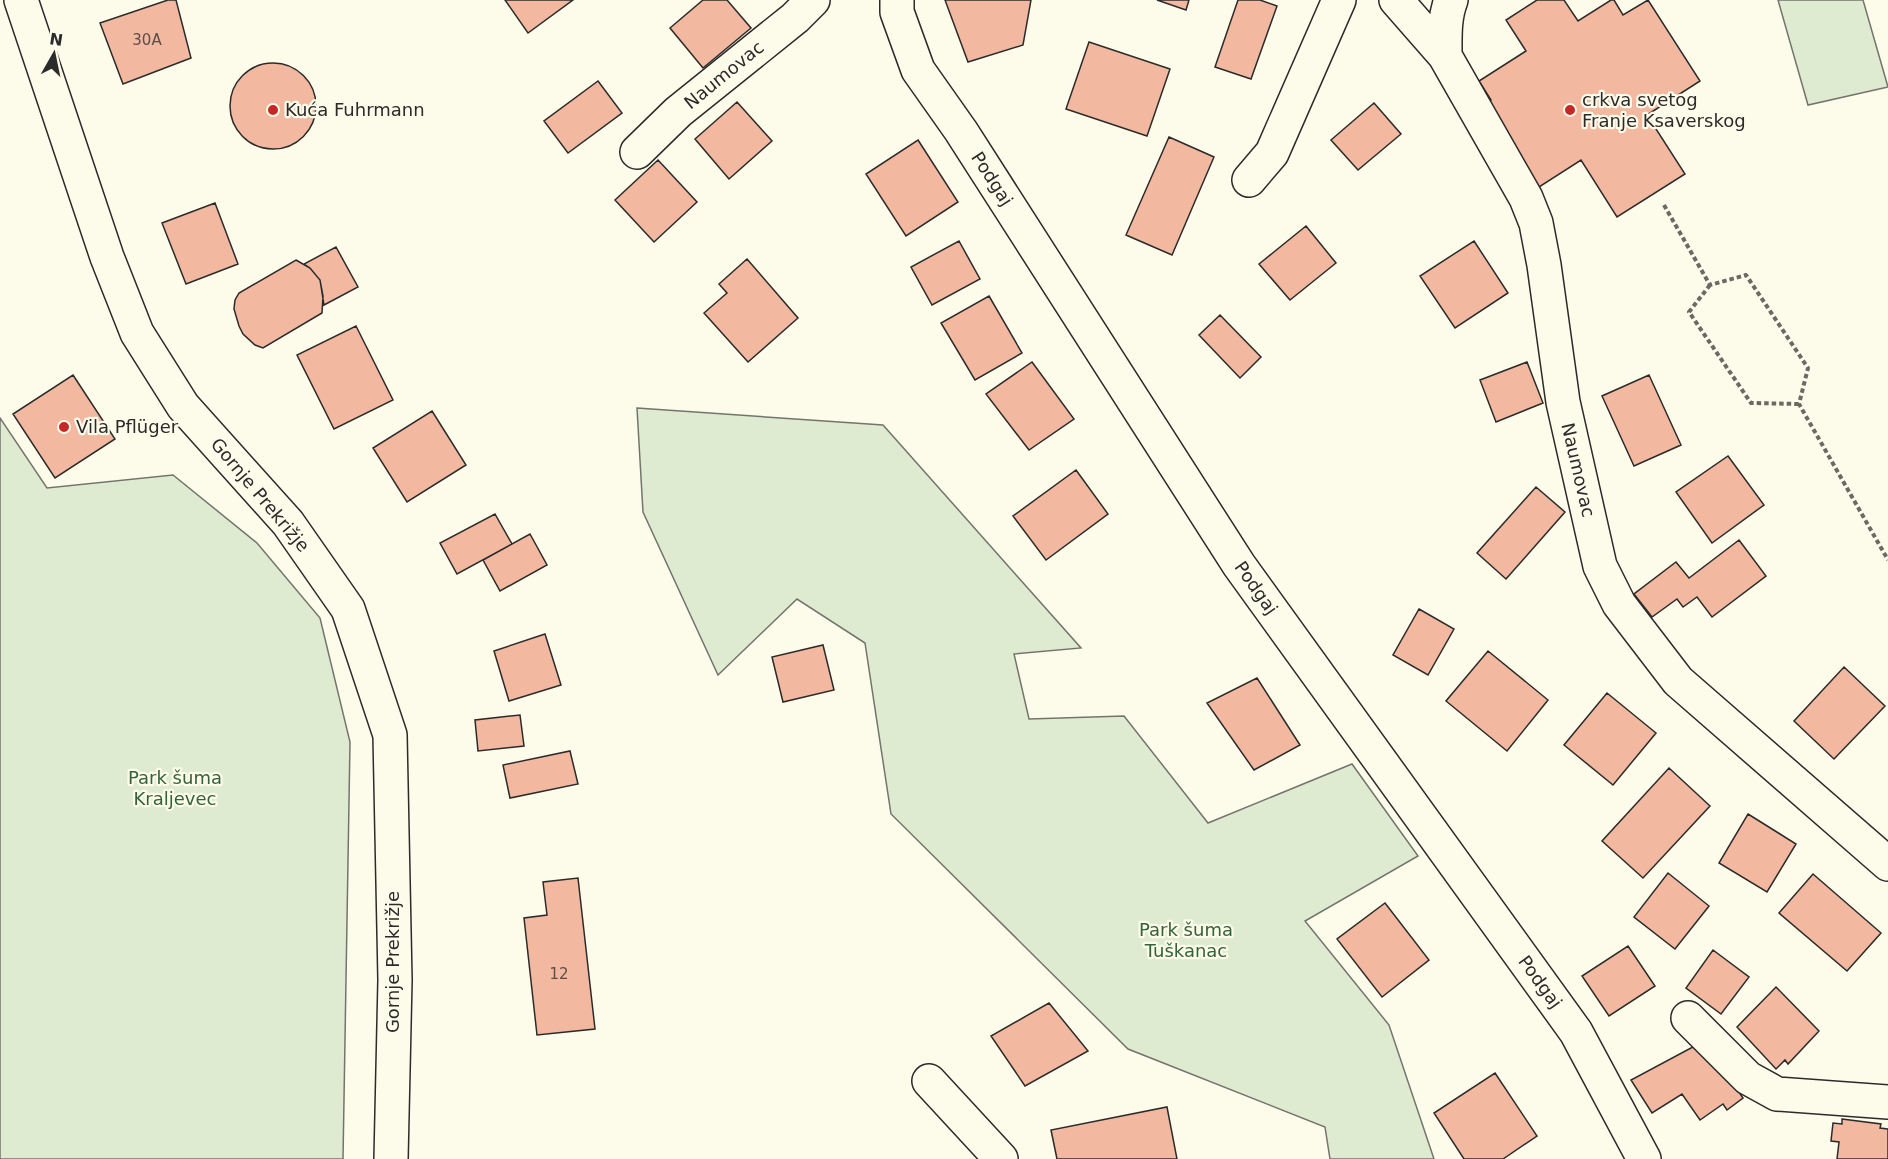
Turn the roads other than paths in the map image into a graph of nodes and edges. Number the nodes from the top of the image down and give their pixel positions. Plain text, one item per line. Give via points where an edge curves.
1 (21, 0) edge
2 (897, 0) edge
3 (1339, 0) edge
4 (1396, 0) edge
5 (1451, 0) edge
6 (794, 6) edge
7 (1445, 56) junction
8 (637, 152) dead end
9 (1249, 180) dead end
10 (1888, 864) edge
11 (1688, 1018) dead end
12 (929, 1081) dead end
13 (1888, 1102) edge
14 (392, 1159) edge
15 (1001, 1159) edge
16 (1644, 1159) edge

1 - 14 street, Gornje Prekrižje via 136,333 183,406 288,523 348,609 390,735 395,980
2 - 16 street, Podgaj via 897,12 918,70 1239,565 1576,1032
3 - 9 street via 1272,153
4 - 7 street, Naumovac
5 - 7 street via 1447,9
6 - 8 street, Naumovac
7 - 10 street, Naumovac via 1526,198 1536,223 1563,402 1600,566 1619,604 1678,681
11 - 13 street via 1748,1078 1777,1094
12 - 15 street

